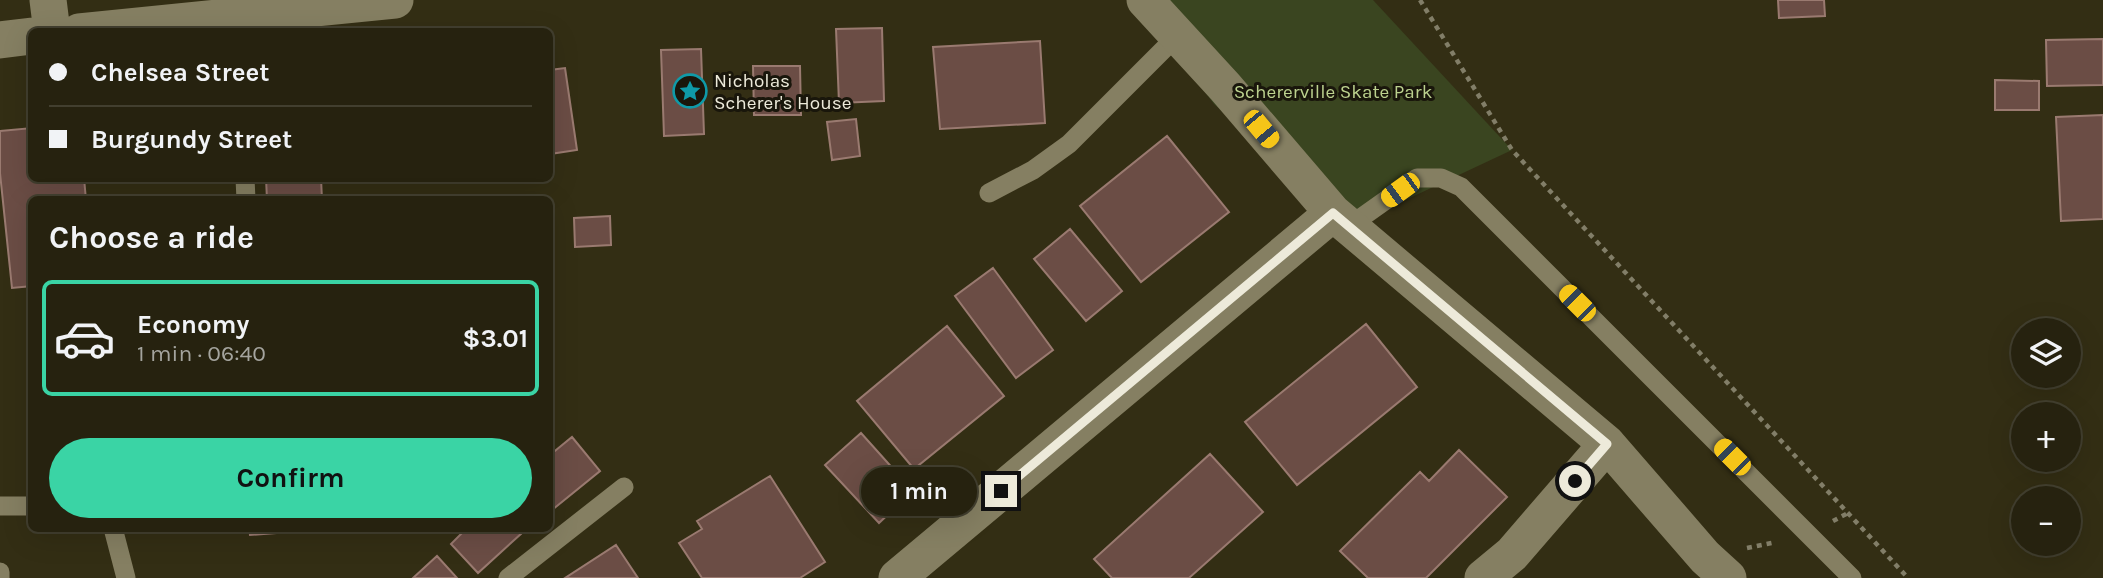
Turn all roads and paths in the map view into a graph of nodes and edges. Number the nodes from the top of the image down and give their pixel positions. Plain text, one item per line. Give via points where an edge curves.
1 (48, 0) edge
2 (395, 0) edge
3 (1145, 0) edge
4 (1420, 0) edge
5 (230, 24) edge
6 (52, 28) edge
7 (154, 28) edge
8 (1178, 35) junction
9 (28, 36) edge
10 (0, 40) edge
11 (989, 193) dead end
12 (1341, 220) junction
13 (1607, 444) junction
14 (624, 487) dead end
15 (0, 506) edge
16 (28, 506) edge
17 (114, 532) edge
18 (0, 572) edge
19 (1, 578) edge
20 (126, 578) edge
21 (508, 578) edge
22 (897, 578) edge
23 (1483, 578) edge
24 (1728, 578) edge
25 (1852, 578) edge
26 (1908, 578) edge

1 - 6 street
2 - 5 street
3 - 8 street
4 - 26 path via 1512,150
5 - 7 street
8 - 11 lane via 1069,144
8 - 12 street
9 - 10 street
12 - 13 street
12 - 22 street
12 - 25 lane via 1417,178 1441,178 1461,187
13 - 23 street via 1512,554
13 - 24 street
14 - 21 lane
15 - 16 lane
17 - 20 lane
18 - 19 lane

